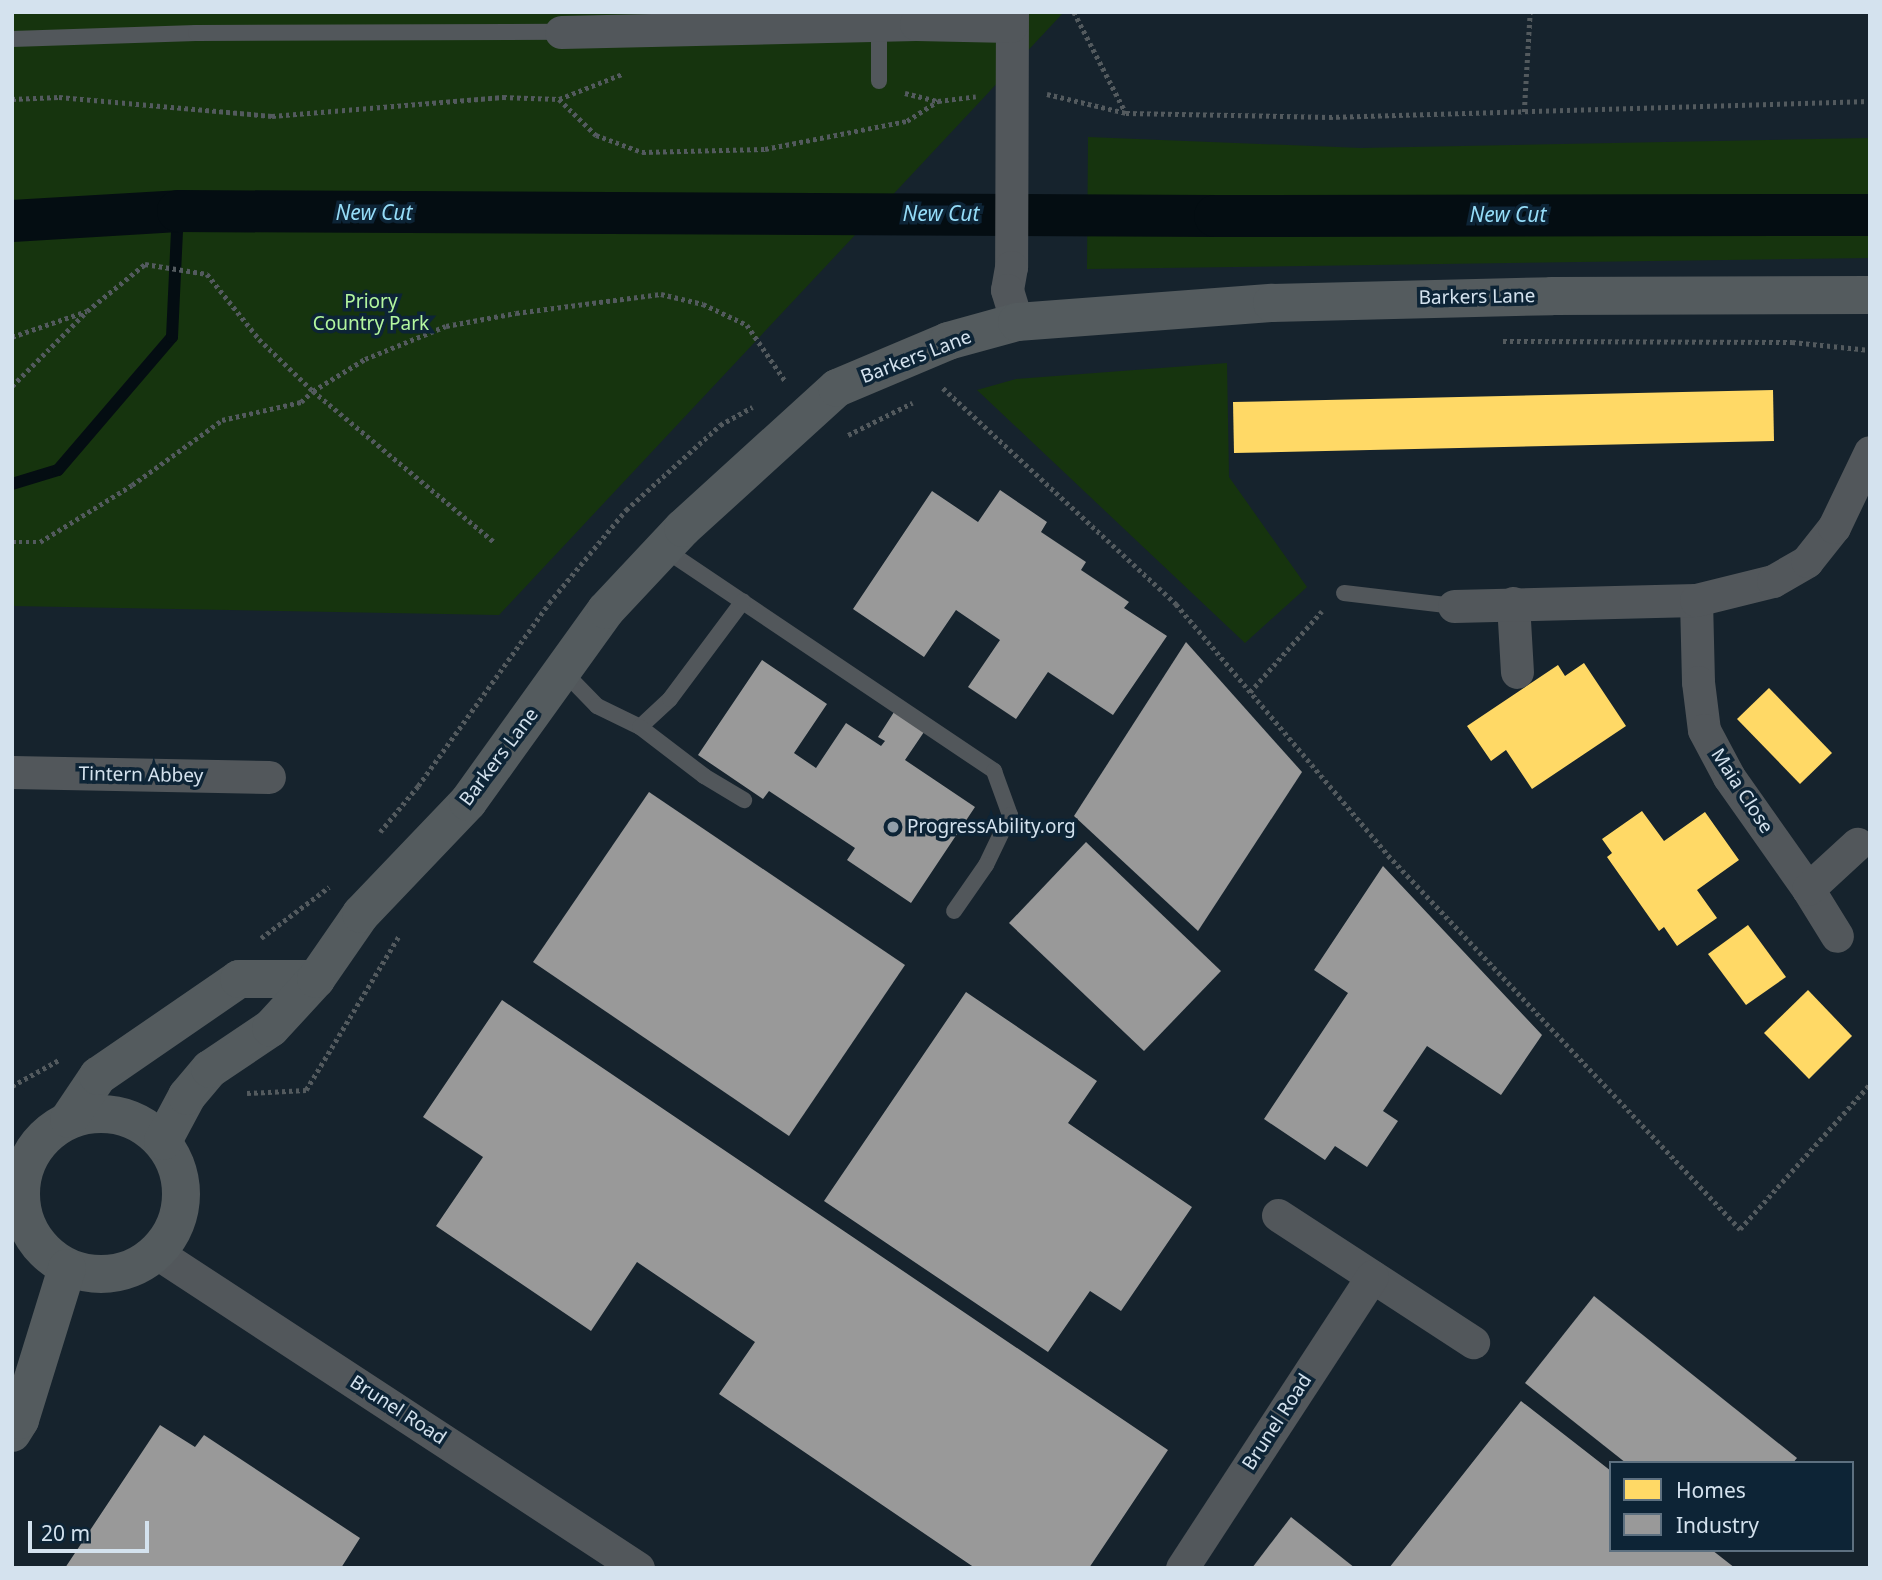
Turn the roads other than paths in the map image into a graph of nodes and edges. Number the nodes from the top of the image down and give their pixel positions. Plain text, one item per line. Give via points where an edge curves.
1 (1012, 19) edge
2 (878, 26) junction
3 (561, 32) joint
4 (12, 39) edge
5 (879, 81) dead end
6 (1870, 295) edge
7 (1017, 322) junction
8 (1870, 452) edge
9 (664, 549) junction
10 (1344, 593) road end
11 (1696, 600) junction
12 (743, 601) junction
13 (1513, 603) junction
14 (1454, 606) joint
15 (563, 671) junction
16 (1517, 672) dead end
17 (640, 727) junction
18 (12, 772) edge
19 (269, 777) dead end
20 (744, 800) dead end
21 (1857, 844) dead end
22 (1808, 889) junction
23 (954, 911) dead end
24 (1837, 936) dead end
25 (316, 979) junction
26 (69, 1119) junction
27 (163, 1141) junction
28 (16, 1188) edge
29 (1278, 1215) dead end
30 (157, 1253) junction
31 (67, 1268) junction
32 (1372, 1276) junction
33 (1473, 1342) dead end
34 (12, 1433) edge
35 (638, 1568) edge
36 (1182, 1568) edge

1 - 2 street
1 - 7 street via 1012,267 1007,290
2 - 3 street
2 - 5 lane
3 - 4 lane via 197,33
6 - 7 street, Barkers Lane via 1272,303
7 - 9 street, Barkers Lane via 948,341 837,388
8 - 11 street via 1834,527 1807,561 1773,581
9 - 12 lane
9 - 15 street, Barkers Lane via 606,610
10 - 14 lane
11 - 13 street
11 - 22 street, Maia Close via 1704,730 1728,777
12 - 17 lane via 670,699
12 - 23 lane via 995,771 1010,815 986,865
13 - 14 street
13 - 16 street
15 - 17 lane via 597,706
15 - 25 street, Barkers Lane via 468,802 361,914
17 - 20 lane
18 - 19 street, Tintern Abbey
21 - 22 street
22 - 24 street, Maia Close
25 - 26 street via 239,979 98,1076
25 - 27 street, Barkers Lane via 271,1028 210,1069 187,1096
26 - 27 street via 97,1112 121,1115
26 - 28 street via 47,1133 27,1158
27 - 30 street via 175,1158 181,1206 174,1229
28 - 31 street via 35,1241
29 - 32 street
30 - 31 street via 125,1270 87,1276
30 - 35 street, Brunel Road
31 - 34 street
32 - 33 street
32 - 36 street, Brunel Road

